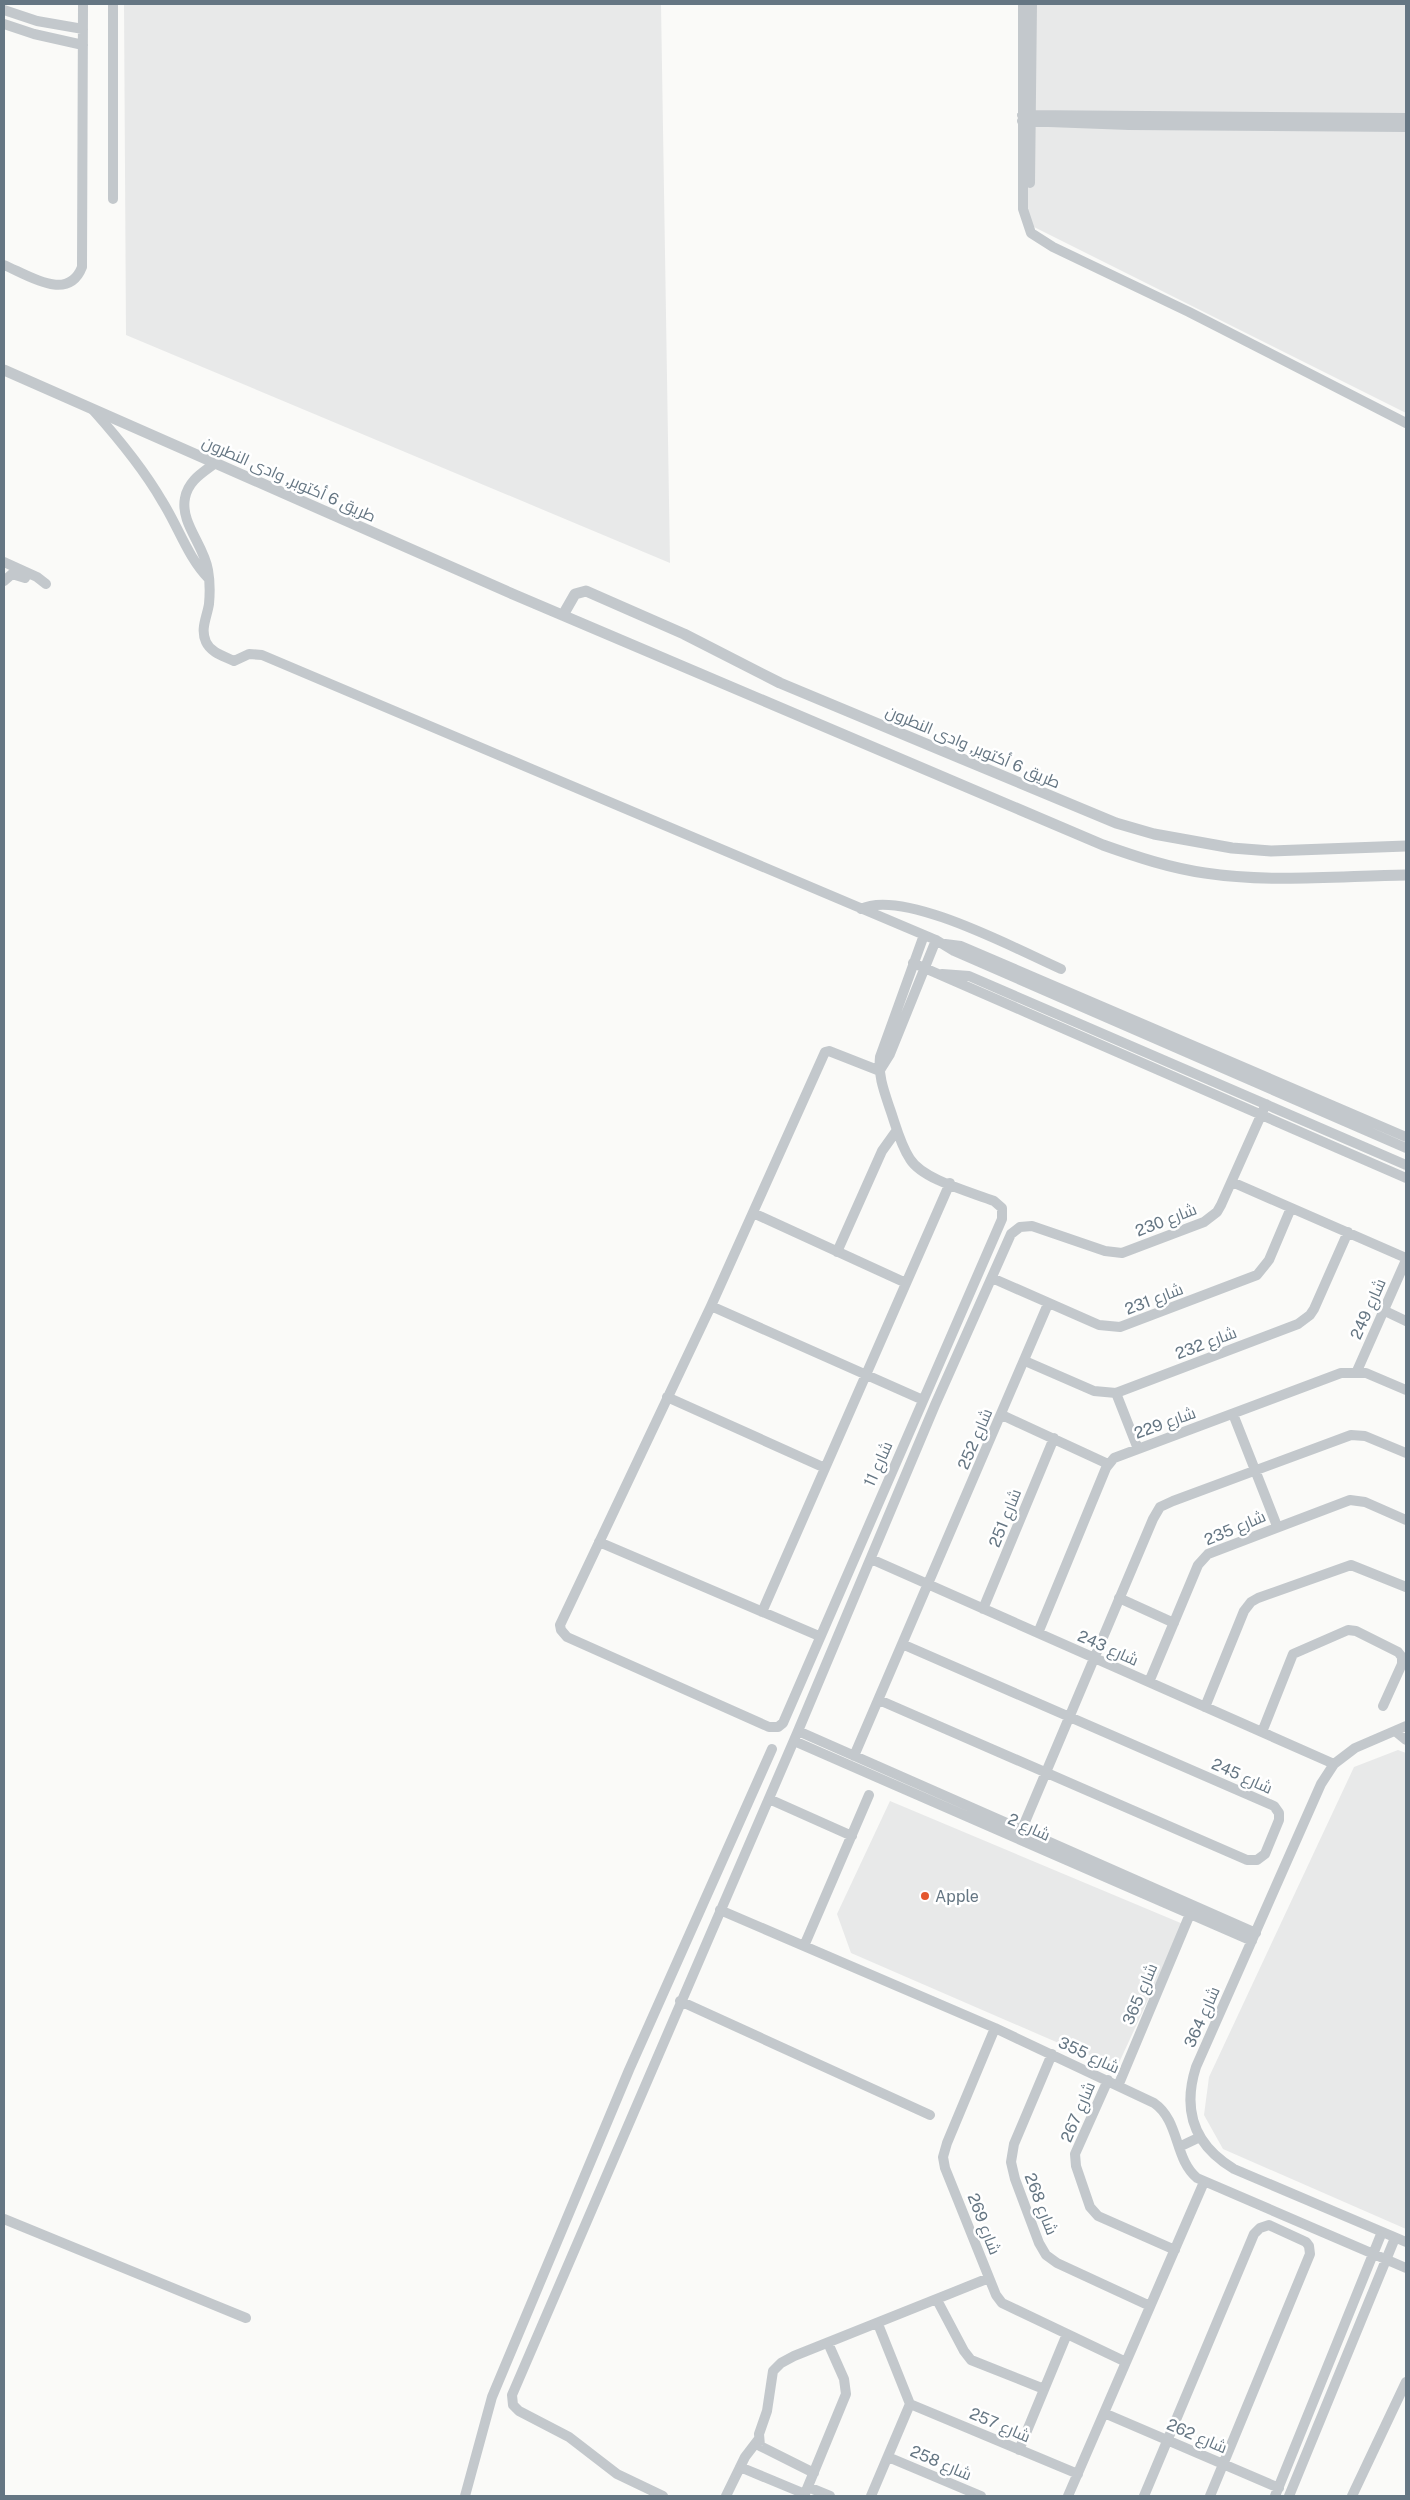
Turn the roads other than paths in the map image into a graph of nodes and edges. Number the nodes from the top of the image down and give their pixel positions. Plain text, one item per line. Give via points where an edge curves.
1 (83, 4) edge
2 (113, 4) edge
3 (1023, 4) edge
4 (1032, 4) edge
5 (4, 10) edge
6 (4, 24) edge
7 (83, 29) junction
8 (83, 45) junction
9 (1026, 118) junction
10 (1406, 118) edge
11 (1357, 122) junction
12 (1406, 126) edge
13 (113, 199) dead end
14 (4, 265) edge
15 (4, 370) edge
16 (93, 410) junction
17 (1406, 423) edge
18 (214, 464) junction
19 (4, 562) edge
20 (4, 577) edge
21 (209, 580) junction
22 (563, 615) junction
23 (1406, 846) edge
24 (1406, 875) edge
25 (861, 908) junction
26 (924, 935) junction
27 (941, 942) junction
28 (913, 963) junction
29 (925, 967) junction
30 (1061, 969) dead end
31 (942, 974) junction
32 (1066, 995) junction
33 (906, 999) junction
34 (880, 1071) junction
35 (1266, 1104) junction
36 (1261, 1115) junction
37 (897, 1130) junction
38 (1406, 1137) edge
39 (1406, 1148) edge
40 (1406, 1165) edge
41 (1406, 1178) edge
42 (1232, 1182) junction
43 (950, 1183) junction
44 (1291, 1208) junction
45 (753, 1213) junction
46 (1348, 1232) junction
47 (1011, 1234) joint
48 (837, 1252) junction
49 (1406, 1259) edge
50 (992, 1278) junction
51 (906, 1283) junction
52 (1048, 1304) junction
53 (712, 1306) junction
54 (1384, 1311) junction
55 (1406, 1321) edge
56 (1025, 1361) junction
57 (1357, 1371) junction
58 (866, 1374) junction
59 (1406, 1390) edge
60 (1116, 1393) junction
61 (667, 1397) junction
62 (924, 1400) junction
63 (1233, 1414) junction
64 (1002, 1415) junction
65 (1054, 1438) junction
66 (1138, 1449) junction
67 (1406, 1453) edge
68 (1108, 1464) junction
69 (825, 1468) junction
70 (1255, 1470) junction
71 (1406, 1520) edge
72 (1277, 1526) junction
73 (598, 1542) junction
74 (871, 1558) junction
75 (928, 1585) junction
76 (1406, 1587) edge
77 (1119, 1598) junction
78 (983, 1609) junction
79 (762, 1612) junction
80 (1174, 1623) junction
81 (1038, 1633) junction
82 (819, 1636) junction
83 (902, 1644) junction
84 (1094, 1658) junction
85 (1149, 1682) junction
86 (879, 1700) junction
87 (1383, 1706) dead end
88 (1205, 1707) junction
89 (1069, 1717) junction
90 (1406, 1726) edge
91 (1395, 1731) junction
92 (1262, 1732) junction
93 (796, 1736) junction
94 (1406, 1740) edge
95 (772, 1749) dead end
96 (854, 1756) junction
97 (1334, 1764) junction
98 (1046, 1772) junction
99 (869, 1795) dead end
100 (769, 1799) junction
101 (1022, 1830) junction
102 (852, 1836) junction
103 (1033, 1840) junction
104 (720, 1910) junction
105 (1190, 1914) junction
106 (1254, 1937) junction
107 (804, 1946) junction
108 (680, 2001) junction
109 (995, 2028) junction
110 (1052, 2054) junction
111 (1108, 2080) junction
112 (1118, 2086) junction
113 (930, 2115) dead end
114 (1200, 2137) junction
115 (1179, 2147) junction
116 (1204, 2182) junction
117 (4, 2219) edge
118 (1382, 2232) junction
119 (1395, 2238) junction
120 (1406, 2242) edge
121 (1175, 2250) junction
122 (1374, 2254) junction
123 (1386, 2259) junction
124 (1406, 2268) edge
125 (989, 2278) junction
126 (937, 2300) junction
127 (1150, 2306) junction
128 (246, 2318) dead end
129 (878, 2324) junction
130 (1066, 2334) junction
131 (828, 2343) junction
132 (1126, 2362) junction
133 (1406, 2382) edge
134 (1044, 2389) junction
135 (494, 2391) junction
136 (512, 2395) junction
137 (910, 2404) junction
138 (1104, 2412) junction
139 (758, 2440) junction
140 (1168, 2440) junction
141 (1019, 2450) junction
142 (888, 2457) junction
143 (1224, 2464) junction
144 (740, 2467) junction
145 (814, 2473) junction
146 (1078, 2474) junction
147 (806, 2492) edge
148 (1277, 2492) edge
149 (465, 2496) edge
150 (664, 2496) edge
151 (726, 2496) edge
152 (830, 2496) edge
153 (871, 2496) edge
154 (981, 2496) edge
155 (1068, 2496) edge
156 (1144, 2496) edge
157 (1210, 2496) edge
158 (1289, 2496) edge
159 (1352, 2496) edge

1 - 7 street
2 - 13 street
3 - 9 street
4 - 9 street
5 - 7 street via 37,21
6 - 8 street
7 - 8 street
8 - 14 street via 80,274 69,284 54,286
9 - 11 street
9 - 17 street via 1023,209 1028,228 1035,237
10 - 11 street
11 - 12 street
15 - 16 street, طريق 6 أكتوبر, وادى النطرون
16 - 18 street, طريق 6 أكتوبر, وادى النطرون
16 - 21 street via 144,472 195,562
18 - 21 street via 188,487 184,508 207,564
18 - 22 street, طريق 6 أكتوبر, وادى النطرون
19 - 20 street via 46,584 15,574
21 - 25 street via 210,597 204,636 209,647 219,654 234,661 249,654 262,655
22 - 23 street, طريق 6 أكتوبر, وادى النطرون via 575,594 586,591 684,634 789,687 1072,806 1154,834 1222,847 1271,851
22 - 24 street, طريق 6 أكتوبر, وادى النطرون via 1136,857 1174,868 1236,877
25 - 26 street
25 - 30 street via 885,903 921,909
26 - 27 street
26 - 28 street
27 - 29 street
27 - 32 street via 961,946
28 - 29 street
28 - 33 street
29 - 31 street
29 - 33 street
31 - 35 street via 969,976
31 - 36 street
32 - 38 street
32 - 39 street
33 - 34 street via 890,1054
34 - 37 street
34 - 45 street via 825,1052
35 - 36 street, شارع 230
35 - 40 street
36 - 41 street
36 - 42 street, شارع 230
37 - 43 street via 906,1152 918,1168
37 - 48 street via 882,1151
42 - 44 street
42 - 47 street, شارع 230 via 1212,1218 1122,1253 1105,1251 1032,1226 1020,1227
43 - 51 street
43 - 62 street, شارع 11 via 999,1204 1002,1218
44 - 46 street
44 - 52 street, شارع 231 via 1266,1266 1251,1278 1120,1327 1099,1326
45 - 48 street
45 - 53 street
46 - 49 street
46 - 60 street, شارع 232 via 1314,1309 1304,1320
47 - 50 street, شارع 11
48 - 51 street
49 - 54 street, شارع 249
50 - 52 street, شارع 231
50 - 74 street, شارع 11
51 - 58 street
52 - 56 street, شارع 252
53 - 58 street
53 - 61 street
54 - 55 street
54 - 57 street, شارع 249
56 - 60 street, شارع 232 via 1094,1391
56 - 64 street, شارع 252
57 - 59 street
57 - 63 street, شارع 229 via 1341,1373
58 - 62 street
58 - 69 street
60 - 66 street
61 - 69 street
61 - 73 street
62 - 82 street, شارع 11
63 - 66 street, شارع 229
63 - 70 street
64 - 65 street
64 - 75 street, شارع 252
65 - 68 street
65 - 78 street, شارع 251
66 - 68 street, شارع 229 via 1114,1458
67 - 70 street via 1372,1438 1351,1435
68 - 81 street
69 - 79 street
70 - 72 street
70 - 77 street via 1160,1508
71 - 72 street, شارع 235 via 1365,1502 1350,1500
72 - 80 street, شارع 235 via 1215,1550 1203,1559
73 - 79 street
73 - 82 street, شارع 11 via 561,1620 563,1634 764,1726 774,1728 783,1723
74 - 75 street, شارع 243
74 - 93 street, شارع 11
75 - 78 street, شارع 243
75 - 83 street, شارع 252
76 - 88 street via 1351,1565 1258,1598 1244,1611
77 - 80 street
77 - 84 street
78 - 81 street, شارع 243
79 - 82 street
80 - 85 street, شارع 235
81 - 84 street, شارع 243
83 - 86 street, شارع 252
83 - 89 street, شارع 245
84 - 85 street, شارع 243
84 - 89 street
85 - 88 street, شارع 243
86 - 96 street, شارع 252
86 - 98 street, شارع 245
87 - 92 street via 1402,1664 1402,1657 1398,1652 1348,1630 1293,1654
88 - 92 street, شارع 243
89 - 98 street
89 - 98 street, شارع 245 via 1274,1806 1280,1820 1265,1854 1257,1860 1247,1860
90 - 91 street, شارع 364
91 - 94 street
91 - 97 street, شارع 364 via 1355,1748
92 - 97 street, شارع 243
93 - 96 street, شارع 2
93 - 100 street, شارع 11
93 - 103 street, شارع 2
95 - 135 street via 629,2070
96 - 101 street, شارع 2
97 - 106 street, شارع 364 via 1321,1784
98 - 101 street
99 - 102 street
100 - 102 street
100 - 104 street, شارع 11
101 - 103 street, شارع 2
102 - 107 street
103 - 105 street, شارع 2
103 - 106 street, شارع 2
104 - 107 street, شارع 355
104 - 108 street, شارع 11
105 - 106 street, شارع 2
105 - 112 street, شارع 365
106 - 114 street, شارع 364 via 1190,2084 1192,2120
107 - 109 street, شارع 355
108 - 113 street
108 - 136 street, شارع 11
109 - 110 street, شارع 355
109 - 125 street, شارع 269 via 943,2157
110 - 111 street, شارع 355
110 - 127 street, شارع 268 via 1012,2153 1013,2171 1039,2243 1046,2255 1057,2263
111 - 112 street, شارع 355
111 - 121 street, شارع 267 via 1075,2154 1090,2207 1103,2220
112 - 115 street, شارع 355 via 1160,2107 1169,2119
114 - 115 street
114 - 118 street, شارع 364 via 1209,2150 1234,2169
115 - 116 street, شارع 355 via 1187,2167
116 - 121 street
116 - 122 street, شارع 355
117 - 128 street
118 - 119 street, شارع 364
118 - 122 street
119 - 120 street, شارع 364
119 - 123 street
121 - 127 street
122 - 123 street, شارع 355
122 - 148 street
123 - 124 street, شارع 355
123 - 158 street
125 - 126 street
125 - 130 street, شارع 269 via 999,2300 1006,2306
126 - 129 street
126 - 134 street via 972,2360
127 - 132 street
129 - 131 street
129 - 137 street
130 - 132 street, شارع 269
130 - 134 street
131 - 139 street via 794,2356 773,2371 767,2411
131 - 145 street via 844,2379 846,2394
132 - 138 street
133 - 159 street
134 - 141 street
135 - 136 street
135 - 149 street
136 - 150 street via 513,2405 519,2411 569,2437 617,2474
137 - 141 street, شارع 257
137 - 142 street
138 - 140 street, شارع 262
138 - 146 street
139 - 144 street
139 - 145 street via 764,2449
140 - 143 street, شارع 262
140 - 143 street via 1254,2234 1269,2225 1306,2242 1310,2254
140 - 156 street
141 - 146 street, شارع 257
142 - 153 street
142 - 154 street, شارع 258
143 - 148 street, شارع 262
143 - 157 street
144 - 147 street
144 - 151 street
145 - 147 street
146 - 155 street
147 - 152 street

